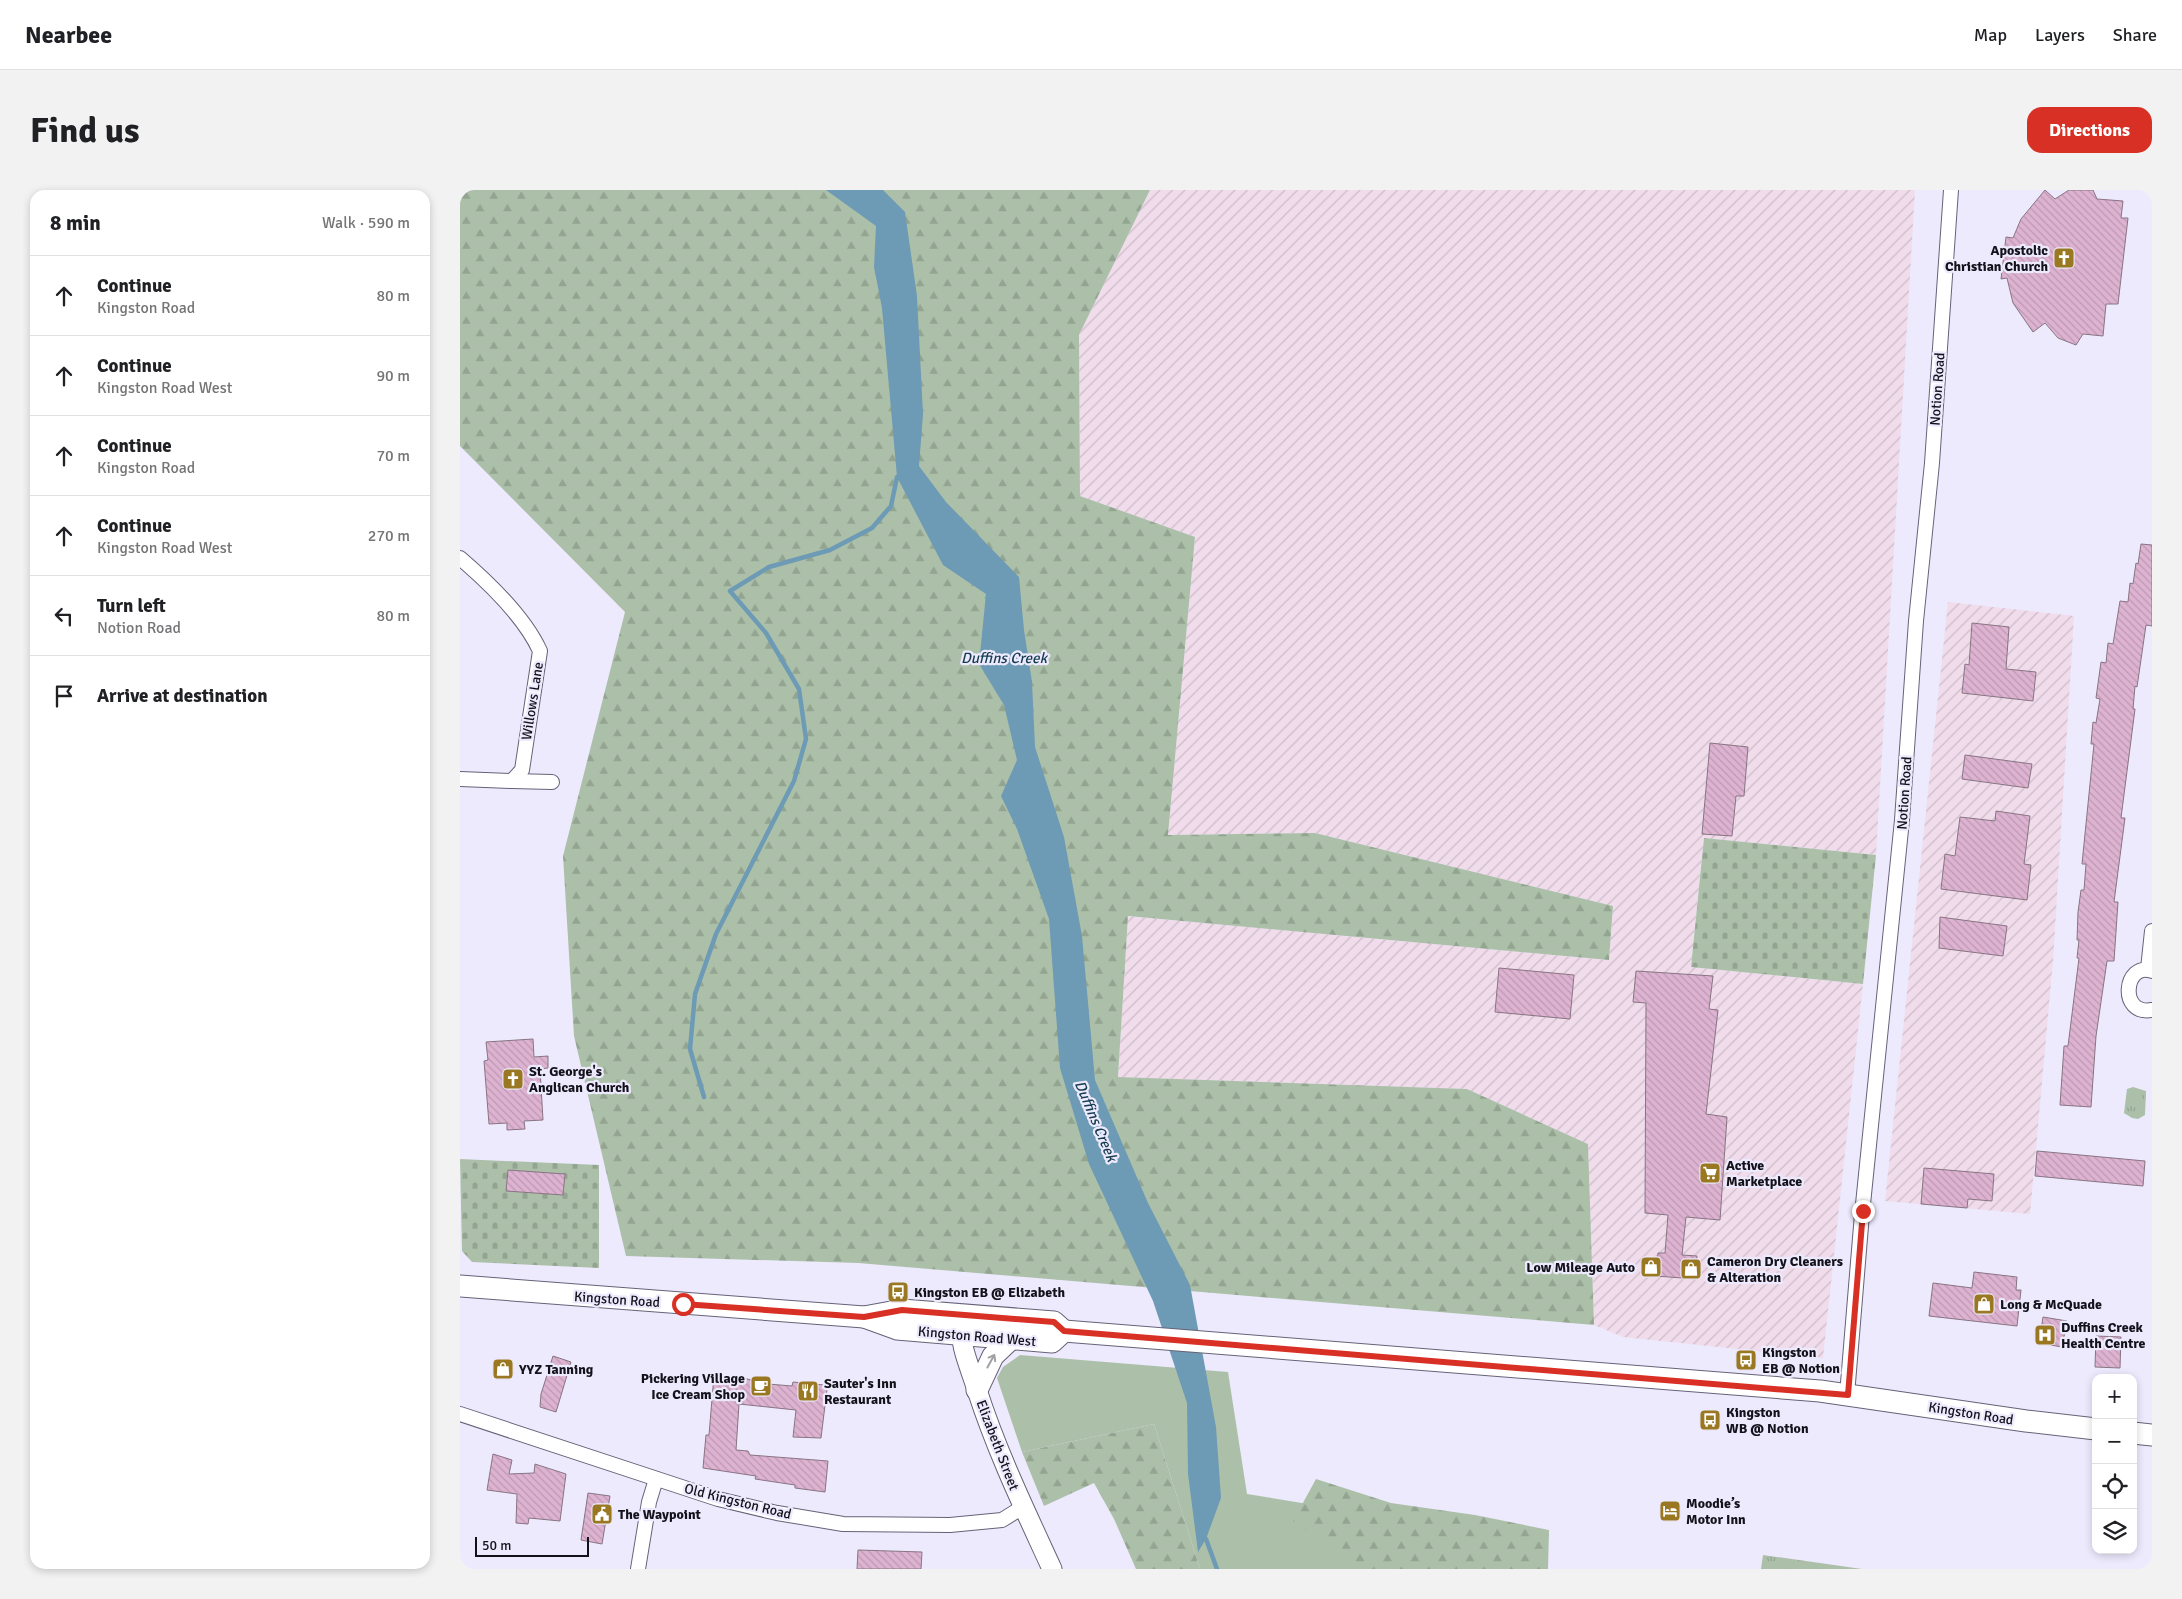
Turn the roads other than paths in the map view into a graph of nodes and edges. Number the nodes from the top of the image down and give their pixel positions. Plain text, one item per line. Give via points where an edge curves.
1 (1951, 190) edge
2 (460, 558) edge
3 (460, 779) edge
4 (512, 781) junction
5 (552, 782) dead end
6 (2152, 931) edge
7 (2150, 970) edge
8 (2152, 1010) edge
9 (460, 1286) edge
10 (864, 1317) joint
11 (961, 1324) junction
12 (1064, 1331) junction
13 (1012, 1338) junction
14 (977, 1390) junction
15 (1848, 1395) junction
16 (460, 1414) edge
17 (2092, 1429) edge
18 (2137, 1433) edge
19 (2152, 1435) edge
20 (656, 1479) junction
21 (1023, 1507) junction
22 (638, 1569) edge
23 (1052, 1569) edge

1 - 15 street, Notion Road via 1902,820 1862,1214
2 - 4 street, Willows Lane via 476,571 532,634 540,651 522,770
3 - 4 street
4 - 5 street
6 - 7 street
7 - 8 street via 2131,978 2128,987 2129,997 2135,1006
9 - 10 main road, Kingston Road
10 - 11 main road, Kingston Road West via 902,1310
11 - 12 main road, Kingston Road West via 1054,1322
11 - 13 main road, Kingston Road West
11 - 14 street, Elizabeth Street
12 - 13 main road, Kingston Road West via 1052,1342
12 - 15 main road
14 -> 13 main road via 993,1356
14 - 21 street, Elizabeth Street
15 - 17 main road, Kingston Road
16 - 20 street, Old Kingston Road
18 - 19 main road
20 - 21 street, Old Kingston Road via 718,1499 843,1524 950,1525 984,1522 1002,1520
20 - 22 street
21 - 23 street, Elizabeth Street

